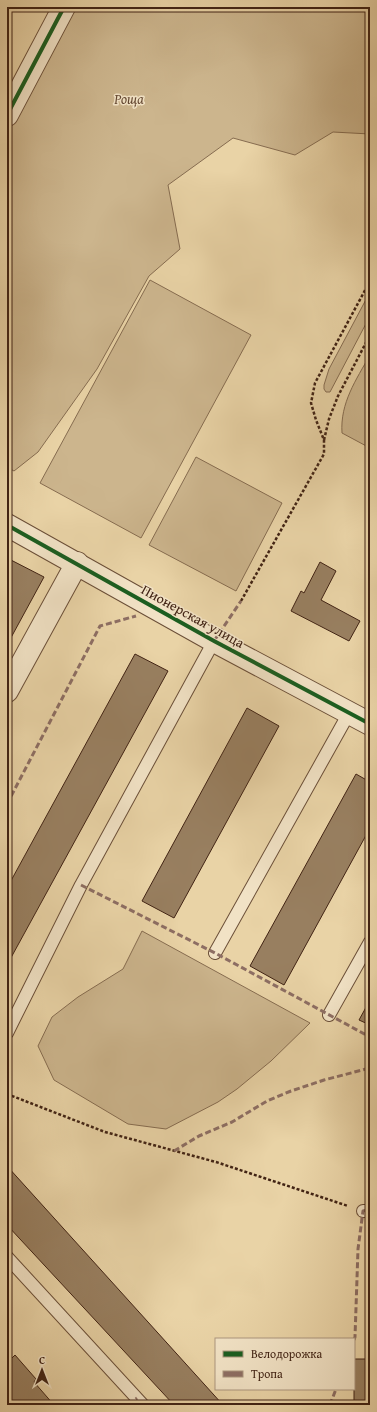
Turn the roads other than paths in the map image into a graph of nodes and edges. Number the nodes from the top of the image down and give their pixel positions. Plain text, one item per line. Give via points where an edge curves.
1 (64, 7) edge
2 (7, 115) edge
3 (7, 525) edge
4 (77, 563) junction
5 (214, 640) junction
6 (7, 691) edge
7 (349, 713) junction
8 (370, 724) edge
9 (370, 942) edge
10 (215, 953) dead end
11 (329, 1015) dead end
12 (7, 1033) edge
13 (7, 1257) edge
14 (143, 1405) edge

1 - 2 street
3 - 4 street, Пионерская улица
4 - 5 street, Пионерская улица
4 - 6 street
5 - 7 street, Пионерская улица
5 - 12 lane via 81,885
7 - 8 street, Пионерская улица
7 - 10 lane
9 - 11 lane
13 - 14 lane

